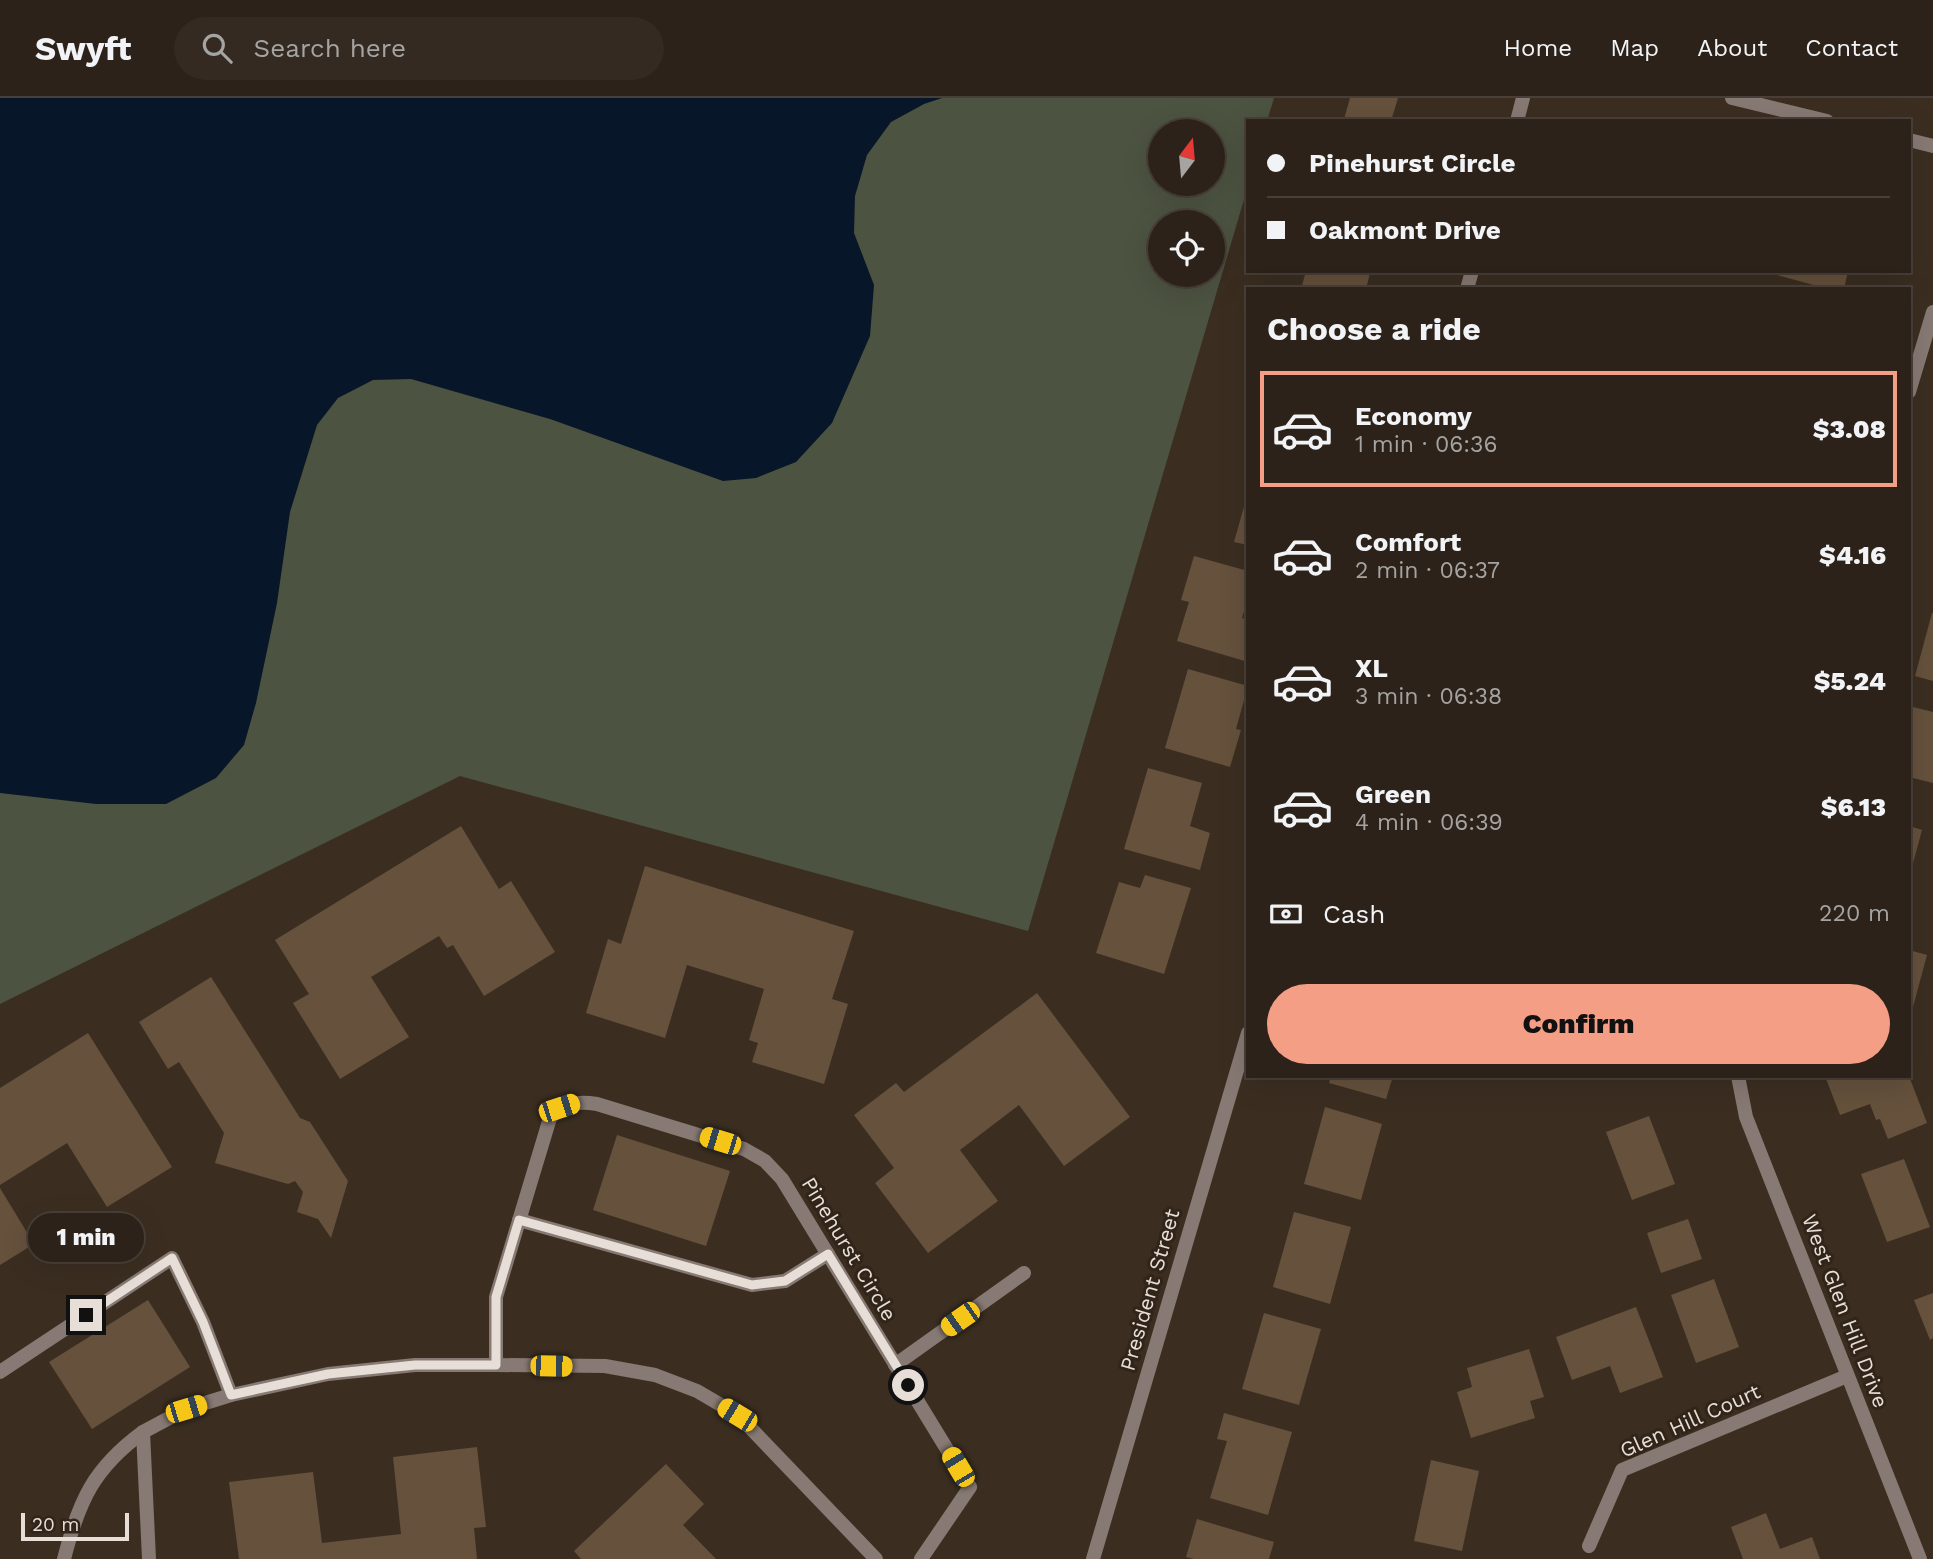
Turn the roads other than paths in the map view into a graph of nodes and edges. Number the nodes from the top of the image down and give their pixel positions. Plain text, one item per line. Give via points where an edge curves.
1 (1523, 98) edge
2 (1732, 98) edge
3 (1518, 119) edge
4 (1819, 119) edge
5 (1911, 140) edge
6 (1933, 146) edge
7 (1933, 312) edge
8 (1911, 385) edge
9 (1246, 1040) edge
10 (1738, 1078) edge
11 (519, 1220) junction
12 (828, 1254) junction
13 (1024, 1273) dead end
14 (895, 1364) junction
15 (496, 1365) junction
16 (0, 1372) edge
17 (1847, 1376) junction
18 (231, 1395) junction
19 (143, 1432) junction
20 (1589, 1546) dead end
21 (64, 1559) edge
22 (149, 1559) edge
23 (876, 1559) edge
24 (921, 1559) edge
25 (1093, 1559) edge
26 (1920, 1559) edge

1 - 3 street
2 - 4 street
5 - 6 street
7 - 8 street
9 - 25 street, President Street
10 - 17 street, West Glen Hill Drive via 1746,1117
11 - 12 street via 752,1285 785,1281
11 - 12 street, Pinehurst Circle via 550,1118 559,1108 578,1101 744,1149 765,1161 782,1179
11 - 15 street, Pinehurst Circle via 496,1297
12 - 14 street, Pinehurst Circle
13 - 14 street
14 - 24 street, Pinehurst Circle via 970,1488
15 - 18 street via 415,1365 328,1374
15 - 23 street via 605,1367 654,1375 697,1391 737,1415
16 - 18 street via 172,1258
17 - 20 street, Glen Hill Court via 1622,1470
17 - 26 street, West Glen Hill Drive
18 - 19 street via 186,1409
19 - 21 street via 100,1471 83,1498
19 - 22 street

